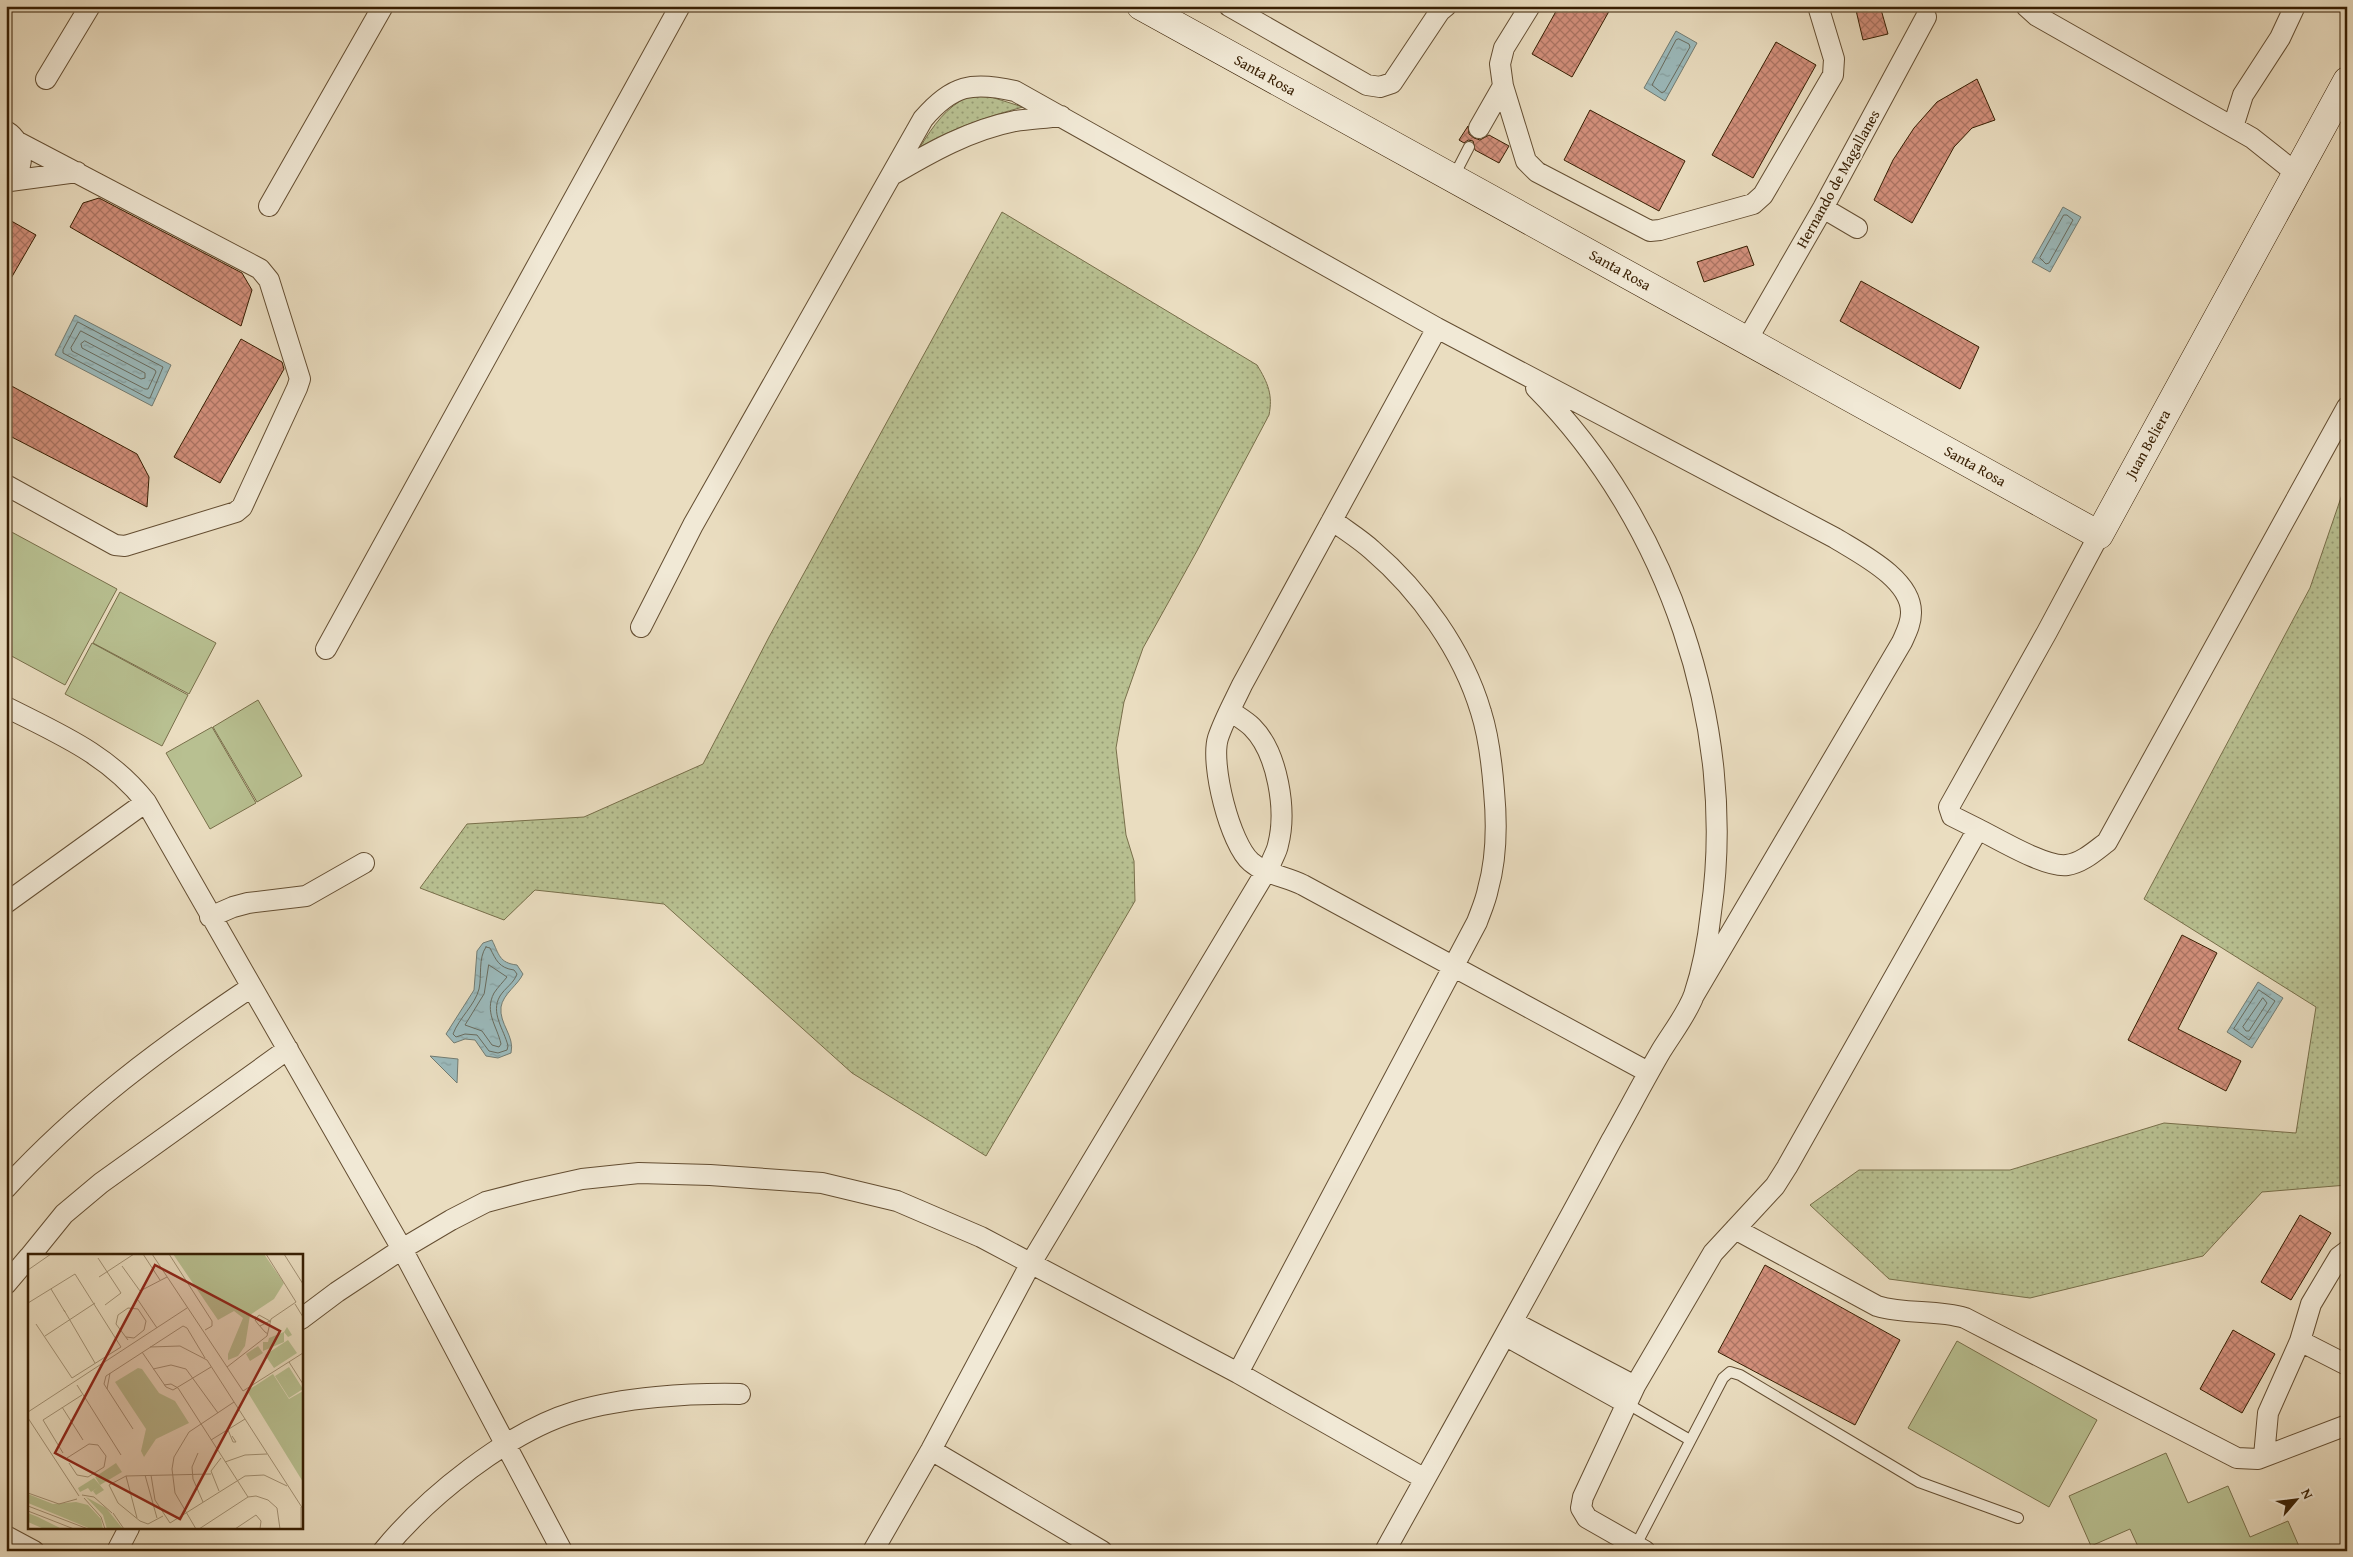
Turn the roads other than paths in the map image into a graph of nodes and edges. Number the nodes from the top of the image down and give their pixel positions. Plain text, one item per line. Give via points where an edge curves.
1 (90, 6) edge
2 (383, 6) edge
3 (680, 6) edge
4 (1141, 6) edge
5 (1228, 6) edge
6 (1446, 6) edge
7 (1530, 6) edge
8 (1818, 6) edge
9 (2026, 6) edge
10 (2295, 6) edge
11 (1926, 17) dead end
12 (46, 79) dead end
13 (2347, 80) edge
14 (1503, 86) junction
15 (1061, 116) junction
16 (2233, 127) junction
17 (1479, 128) dead end
18 (12, 136) edge
19 (1469, 147) dead end
20 (77, 172) junction
21 (2296, 173) junction
22 (890, 176) junction
23 (1452, 179) junction
24 (8, 182) edge
25 (269, 206) dead end
26 (1822, 208) junction
27 (1858, 228) dead end
28 (1437, 328) junction
29 (1747, 340) junction
30 (1522, 375) junction
31 (2347, 407) edge
32 (6, 485) edge
33 (1332, 520) junction
34 (2099, 535) junction
35 (641, 627) dead end
36 (326, 649) dead end
37 (6, 707) edge
38 (1230, 711) junction
39 (146, 802) junction
40 (1978, 829) junction
41 (364, 863) dead end
42 (1265, 872) junction
43 (6, 903) edge
44 (210, 917) junction
45 (1455, 966) junction
46 (250, 988) junction
47 (1693, 997) junction
48 (288, 1049) junction
49 (1648, 1072) junction
50 (6, 1188) edge
51 (1735, 1229) junction
52 (402, 1249) junction
53 (2347, 1251) edge
54 (31, 1254) edge
55 (28, 1257) edge
56 (1031, 1262) junction
57 (6, 1284) edge
58 (302, 1318) edge
59 (1509, 1329) junction
60 (2300, 1340) junction
61 (2347, 1365) edge
62 (1238, 1373) junction
63 (740, 1394) dead end
64 (1631, 1395) junction
65 (2347, 1424) edge
66 (1690, 1440) junction
67 (506, 1445) junction
68 (931, 1450) junction
69 (2264, 1456) junction
70 (1425, 1479) junction
71 (2018, 1518) dead end
72 (128, 1530) edge
73 (6, 1536) edge
74 (1641, 1548) edge
75 (34, 1551) edge
76 (117, 1551) edge
77 (383, 1551) edge
78 (562, 1551) edge
79 (873, 1551) edge
80 (1102, 1551) edge
81 (1385, 1551) edge

1 - 12 street
2 - 25 street
3 - 36 street
4 - 23 street, Santa Rosa
5 - 6 street via 1367,85 1380,87 1392,83
7 - 14 street via 1504,48 1500,64
8 - 14 street via 1834,59 1833,75 1763,195 1753,204 1660,230 1650,231 1537,172 1526,162
9 - 16 street via 2037,16
10 - 16 street via 2280,38 2243,95
11 - 26 street, Hernando de Magallanes
13 - 21 street, Juan Beliera
14 - 17 street
15 - 22 street via 1014,122 958,139
15 - 22 street via 1015,90 988,85 964,88 944,98 923,119
15 - 28 street
16 - 21 street
18 - 20 street
18 - 24 street via 22,159
19 - 23 lane
20 - 24 street
20 - 32 street via 260,269 269,280 300,379 242,506 236,512 125,546 115,545
21 - 34 street, Juan Beliera
22 - 35 street via 694,525
23 - 29 street, Santa Rosa
26 - 27 street
26 - 29 street, Hernando de Magallanes
28 - 30 street
28 - 33 street
29 - 34 street, Santa Rosa
30 - 47 street via 1582,440 1624,502 1672,600 1692,663 1705,716 1715,783 1717,837 1716,882 1707,943
30 - 47 street via 1835,538 1876,563 1899,584 1909,604 1908,629 1902,642
31 - 40 street via 2107,842 2082,860 2053,866
33 - 38 street
33 - 45 street via 1372,549 1407,585 1440,627 1465,670 1482,712 1492,766 1496,844 1488,889 1477,922
34 - 40 street, Juan Beliera via 1949,807 1952,816
37 - 39 street via 108,762
38 - 42 street via 1217,740 1218,767 1228,822 1249,860
38 - 42 street via 1252,727 1263,742 1277,775 1282,807 1278,845
39 - 43 street
39 - 44 street
40 - 51 street via 1788,1167
41 - 44 street via 306,896 248,903
42 - 45 street via 1292,879
42 - 56 street
44 - 46 street
45 - 49 street
45 - 62 street
46 - 48 street
46 - 50 street via 149,1059 82,1112
47 - 49 street
48 - 52 street
48 - 54 street via 101,1183 64,1214
49 - 59 street
51 - 64 street via 1713,1252
51 - 69 street via 1876,1306 1896,1312 1950,1313 1965,1318 2237,1458 2249,1460
52 - 56 street via 486,1202 582,1179 639,1173 822,1183 860,1191 897,1201
52 - 58 street
52 - 67 street
53 - 60 street via 2339,1257 2311,1304
55 - 57 street
56 - 62 street
56 - 68 street
59 - 64 street
59 - 70 street
60 - 61 street
60 - 69 street via 2268,1413
62 - 70 street
63 - 67 street via 698,1393 603,1405 550,1421
64 - 66 lane
64 - 74 street via 1583,1497 1581,1508 1587,1518
65 - 69 street
66 - 71 lane via 1723,1378 1730,1372 1919,1482
66 - 74 lane
67 - 77 street via 464,1473 423,1508
67 - 78 street
68 - 79 street
68 - 80 street
70 - 81 street
72 - 76 street
73 - 75 street

